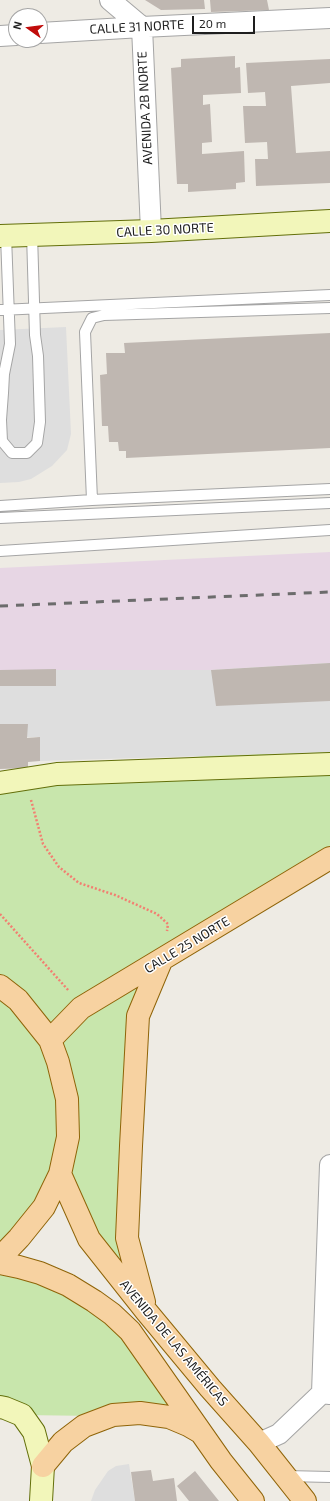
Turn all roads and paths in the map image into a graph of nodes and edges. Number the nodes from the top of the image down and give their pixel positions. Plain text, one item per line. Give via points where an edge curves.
1 (110, 0) edge
2 (330, 18) edge
3 (142, 26) junction
4 (48, 32) edge
5 (330, 221) edge
6 (151, 231) junction
7 (32, 234) junction
8 (3, 236) edge
9 (330, 295) edge
10 (330, 308) edge
11 (0, 310) edge
12 (330, 489) edge
13 (92, 500) junction
14 (330, 503) edge
15 (0, 506) edge
16 (0, 518) edge
17 (330, 530) edge
18 (0, 551) edge
19 (330, 764) edge
20 (0, 783) edge
21 (30, 793) dead end
22 (330, 858) edge
23 (0, 914) edge
24 (161, 961) junction
25 (0, 986) edge
26 (81, 1008) junction
27 (50, 1040) junction
28 (330, 1165) edge
29 (60, 1174) junction
30 (0, 1258) edge
31 (0, 1263) edge
32 (146, 1311) junction
33 (326, 1393) edge
34 (0, 1407) edge
35 (244, 1426) junction
36 (202, 1434) junction
37 (259, 1443) junction
38 (221, 1461) junction
39 (43, 1466) junction
40 (285, 1476) junction
41 (330, 1477) edge
42 (41, 1501) edge
43 (254, 1501) edge
44 (262, 1501) edge
45 (294, 1501) edge
46 (305, 1501) edge

1 - 3 street
2 - 3 street, CALLE 31 NORTE
3 - 4 street, CALLE 31 NORTE
3 - 6 street, AVENIDA 2B NORTE
5 - 6 main road, CALLE 30 NORTE
6 - 7 main road, CALLE 30 NORTE
7 - 8 main road, CALLE 30 NORTE
7 - 8 lane via 40,422 37,443 27,453 12,453 2,441 2,393 10,344
9 - 11 lane
10 - 13 lane via 104,315 92,318 85,332
12 - 13 lane
13 - 15 lane
14 - 16 lane
17 - 18 lane
19 - 20 main road via 57,774
21 - 24 path via 43,844 58,867 79,883 115,895 157,914 168,924
22 - 24 main road, CALLE 25 NORTE
23 - 26 path
24 - 26 main road, CALLE 25 NORTE
24 - 32 main road via 138,1016 131,1146 128,1238
25 - 27 main road via 18,1000
26 - 27 main road, CALLE 25 NORTE
27 - 29 main road via 67,1099 68,1137
28 - 33 street
29 - 30 main road via 40,1213
29 - 32 main road, AVENIDA DE LAS AMÉRICAS via 89,1238
31 - 36 main road, AVENIDA DE LAS AMÉRICAS via 40,1273 68,1285 112,1314 130,1331
32 - 35 main road, AVENIDA DE LAS AMÉRICAS
33 - 37 street via 279,1434
34 - 39 main road via 22,1415 34,1432
35 - 37 main road, AVENIDA DE LAS AMÉRICAS
35 - 45 lane via 253,1452
36 - 38 main road, AVENIDA DE LAS AMÉRICAS
36 - 39 main road via 169,1417 140,1413 113,1415 84,1426 63,1442
37 - 40 main road, AVENIDA DE LAS AMÉRICAS
38 - 43 main road, AVENIDA DE LAS AMÉRICAS
38 - 44 lane via 245,1480
39 - 42 main road
40 - 41 lane
40 - 46 main road, AVENIDA DE LAS AMÉRICAS

